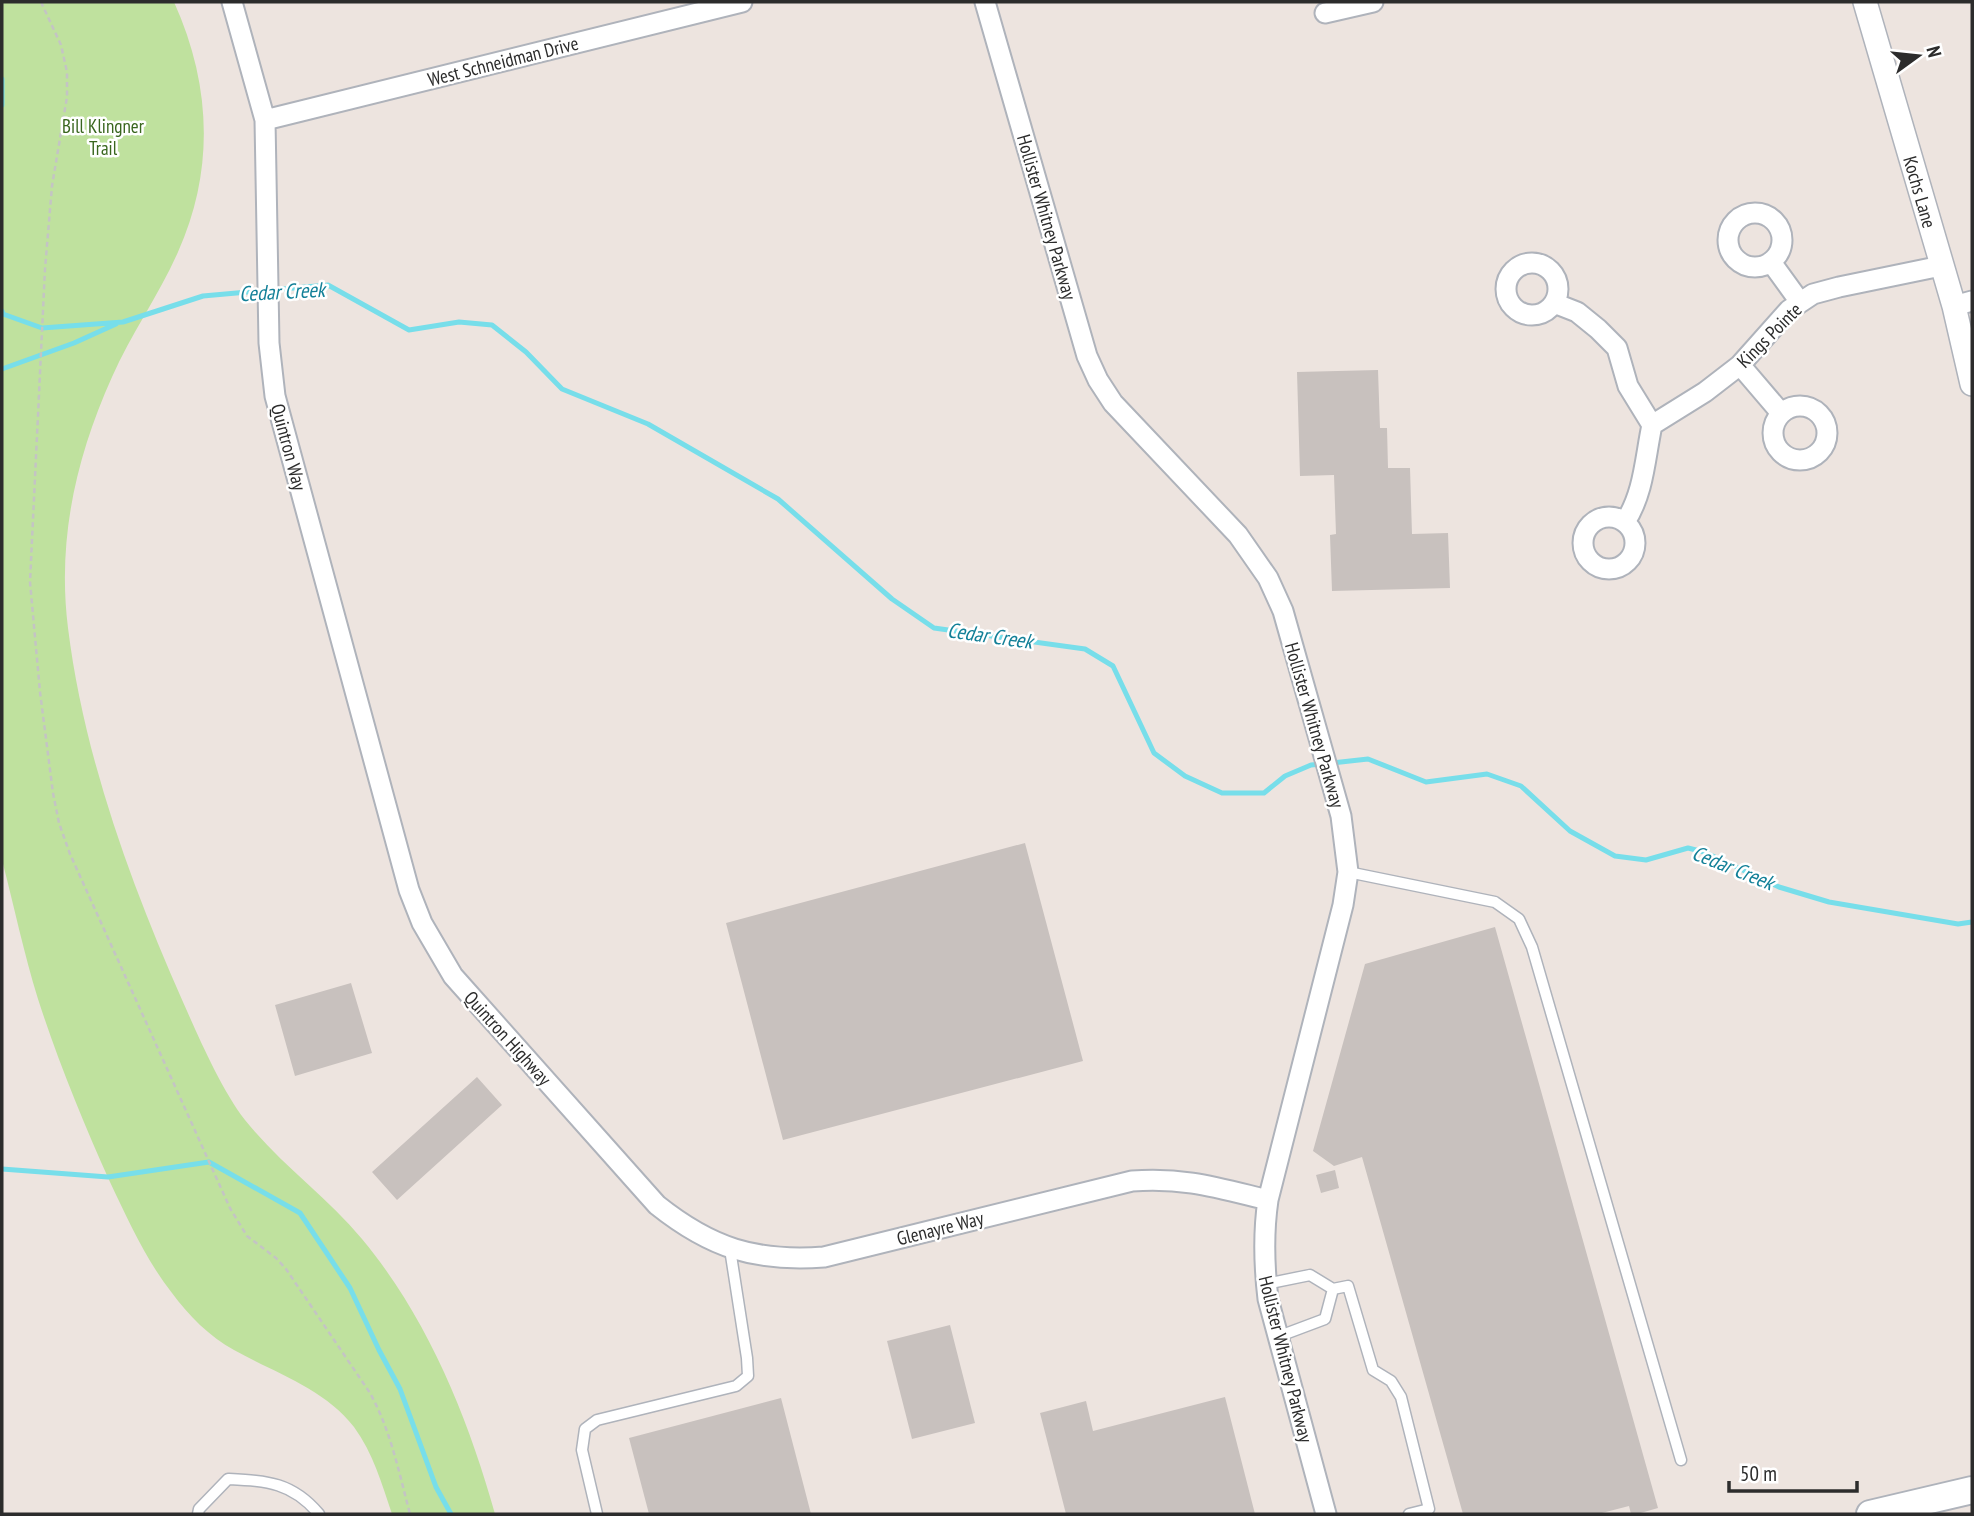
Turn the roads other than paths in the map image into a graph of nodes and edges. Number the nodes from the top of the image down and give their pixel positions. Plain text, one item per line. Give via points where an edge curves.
1 (232, 2) edge
2 (742, 2) edge
3 (985, 2) edge
4 (1373, 2) edge
5 (1865, 2) edge
6 (1325, 13) dead end
7 (265, 120) junction
8 (1771, 262) dead end
9 (1941, 266) junction
10 (1800, 302) junction
11 (1554, 303) dead end
12 (1963, 304) edge
13 (1740, 365) junction
14 (1972, 384) edge
15 (1781, 413) dead end
16 (1652, 425) junction
17 (1625, 522) dead end
18 (1348, 872) junction
19 (407, 882) joint
20 (633, 1178) joint
21 (1268, 1200) junction
22 (730, 1249) junction
23 (1266, 1284) junction
24 (1333, 1289) junction
25 (1277, 1337) junction
26 (1681, 1460) dead end
27 (1972, 1490) edge
28 (198, 1514) edge
29 (319, 1514) edge
30 (597, 1514) edge
31 (1326, 1514) edge
32 (1409, 1514) edge
33 (1870, 1514) edge

1 - 7 street, Quintron Way
2 - 7 street, West Schneidman Drive
3 - 18 street, Hollister Whitney Parkway via 1087,356 1113,402 1238,535 1268,578 1283,611 1341,816
4 - 6 street
5 - 9 street, Kochs Lane
7 - 19 street, Quintron Way via 269,343 275,396
8 - 10 street
9 - 10 street, Kings Pointe via 1839,287
9 - 12 street, Kochs Lane
10 - 13 street, Kings Pointe
11 - 16 street via 1577,312 1617,348 1628,386
12 - 14 street, Kochs Lane
13 - 15 street
13 - 16 street, Kings Pointe
16 - 17 street via 1641,486
18 - 21 street, Hollister Whitney Parkway
18 - 26 lane via 1495,902 1518,919 1532,947
19 - 20 street, Quintron Highway via 422,923 453,976
20 - 22 street, Glenayre Way via 680,1223
21 - 22 street, Glenayre Way via 1189,1181 1141,1181 824,1257 793,1259
21 - 23 street, Hollister Whitney Parkway
22 - 30 lane via 747,1376 736,1386 597,1420 585,1429 582,1450
23 - 24 lane via 1310,1275
23 - 25 street, Hollister Whitney Parkway
24 - 25 lane via 1325,1319
24 - 32 lane via 1348,1286 1373,1370 1391,1381 1401,1397 1429,1508
25 - 31 street, Hollister Whitney Parkway
27 - 33 main road
28 - 29 lane via 228,1479 271,1481 307,1500

